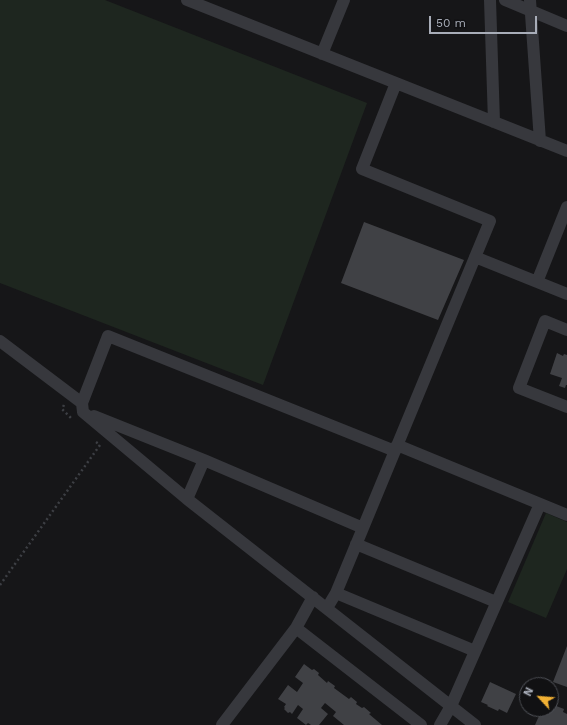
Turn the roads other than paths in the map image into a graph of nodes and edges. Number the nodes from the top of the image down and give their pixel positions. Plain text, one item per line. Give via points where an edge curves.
1 (187, 0) edge
2 (344, 0) edge
3 (490, 0) edge
4 (505, 0) edge
5 (531, 6) edge
6 (567, 26) edge
7 (322, 54) junction
8 (396, 83) junction
9 (494, 122) junction
10 (540, 140) junction
11 (567, 151) edge
12 (567, 207) edge
13 (475, 257) junction
14 (536, 282) junction
15 (567, 294) edge
16 (567, 330) edge
17 (0, 341) edge
18 (83, 407) junction
19 (567, 407) edge
20 (396, 448) junction
21 (204, 460) junction
22 (187, 498) junction
23 (540, 504) junction
24 (567, 515) edge
25 (363, 528) junction
26 (356, 544) junction
27 (336, 593) junction
28 (313, 597) junction
29 (496, 602) junction
30 (327, 608) junction
31 (296, 628) junction
32 (475, 651) junction
33 (451, 706) junction
34 (222, 725) edge
35 (421, 725) edge
36 (440, 725) edge
37 (476, 725) edge

1 - 7 street
2 - 7 street
3 - 9 street
4 - 5 street
5 - 6 street
5 - 10 street
7 - 8 street
8 - 9 street
8 - 13 street via 362,169 490,221
9 - 10 street
10 - 11 street
12 - 14 street
13 - 14 street
13 - 20 street
14 - 15 street
16 - 19 street via 545,321 519,388
17 - 18 street via 72,394
18 - 20 street via 108,336
18 - 21 street
18 - 22 street
20 - 23 street
20 - 25 street
21 - 22 street
21 - 25 street
22 - 28 street
23 - 24 street
23 - 29 street
25 - 26 street
26 - 27 street
26 - 29 street
27 - 30 street
27 - 32 street
28 - 30 street
28 - 31 street
29 - 32 street
30 - 33 street
31 - 34 street
31 - 35 street
32 - 33 street
33 - 36 street
33 - 37 street

